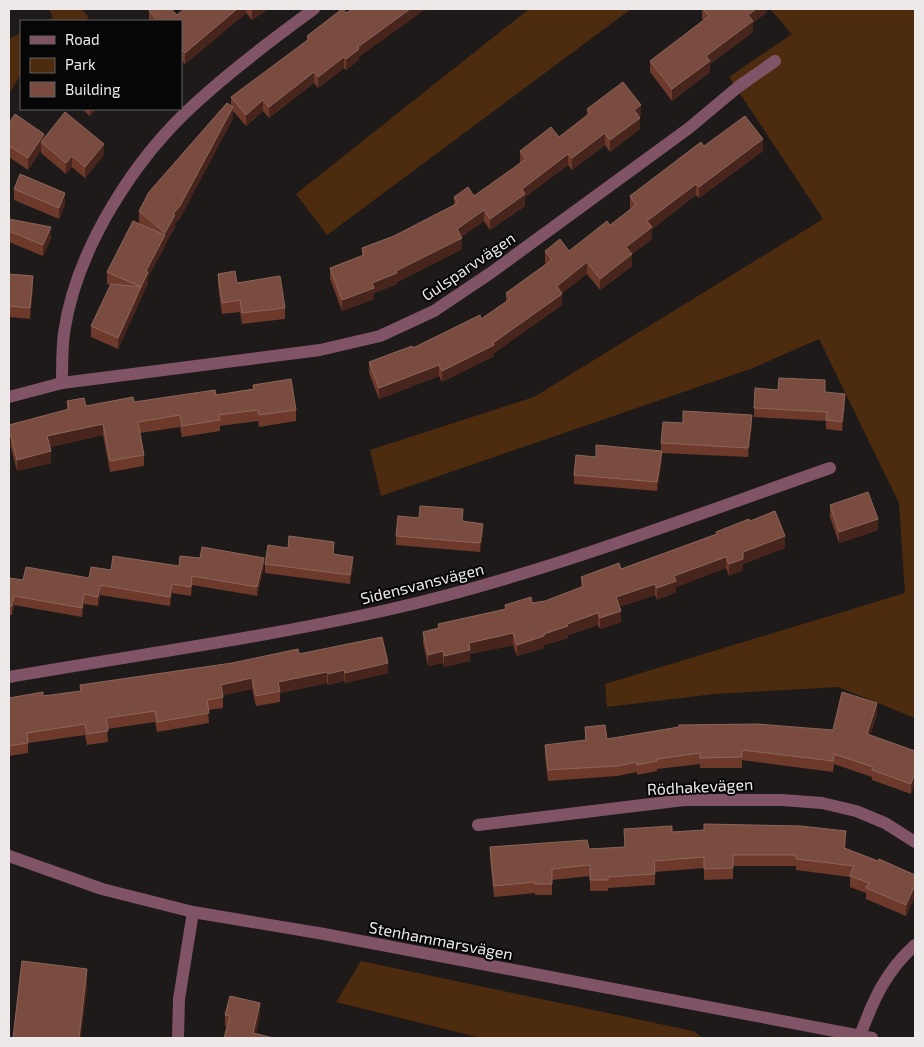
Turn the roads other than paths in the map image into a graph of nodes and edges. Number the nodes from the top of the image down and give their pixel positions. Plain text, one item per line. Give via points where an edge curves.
1 (314, 9) edge
2 (775, 61) dead end
3 (62, 383) junction
4 (9, 397) edge
5 (830, 468) dead end
6 (9, 677) edge
7 (478, 825) dead end
8 (915, 842) edge
9 (9, 856) edge
10 (193, 912) junction
11 (915, 945) edge
12 (866, 1037) edge
13 (178, 1038) edge

1 - 3 street via 197,101 147,154 93,243 75,287 64,334
2 - 3 street, Gulsparvvägen via 682,134 492,272 416,320 380,336 320,350
3 - 4 street, Gulsparvvägen
5 - 6 street, Sidensvansvägen via 598,549 389,610 247,638
7 - 8 street, Rödhakevägen via 684,800 782,800 822,803 856,811 885,823
9 - 10 street, Stenhammarsvägen via 102,889
10 - 12 street, Stenhammarsvägen
10 - 13 street via 179,999
11 - 12 street via 902,956 881,984

